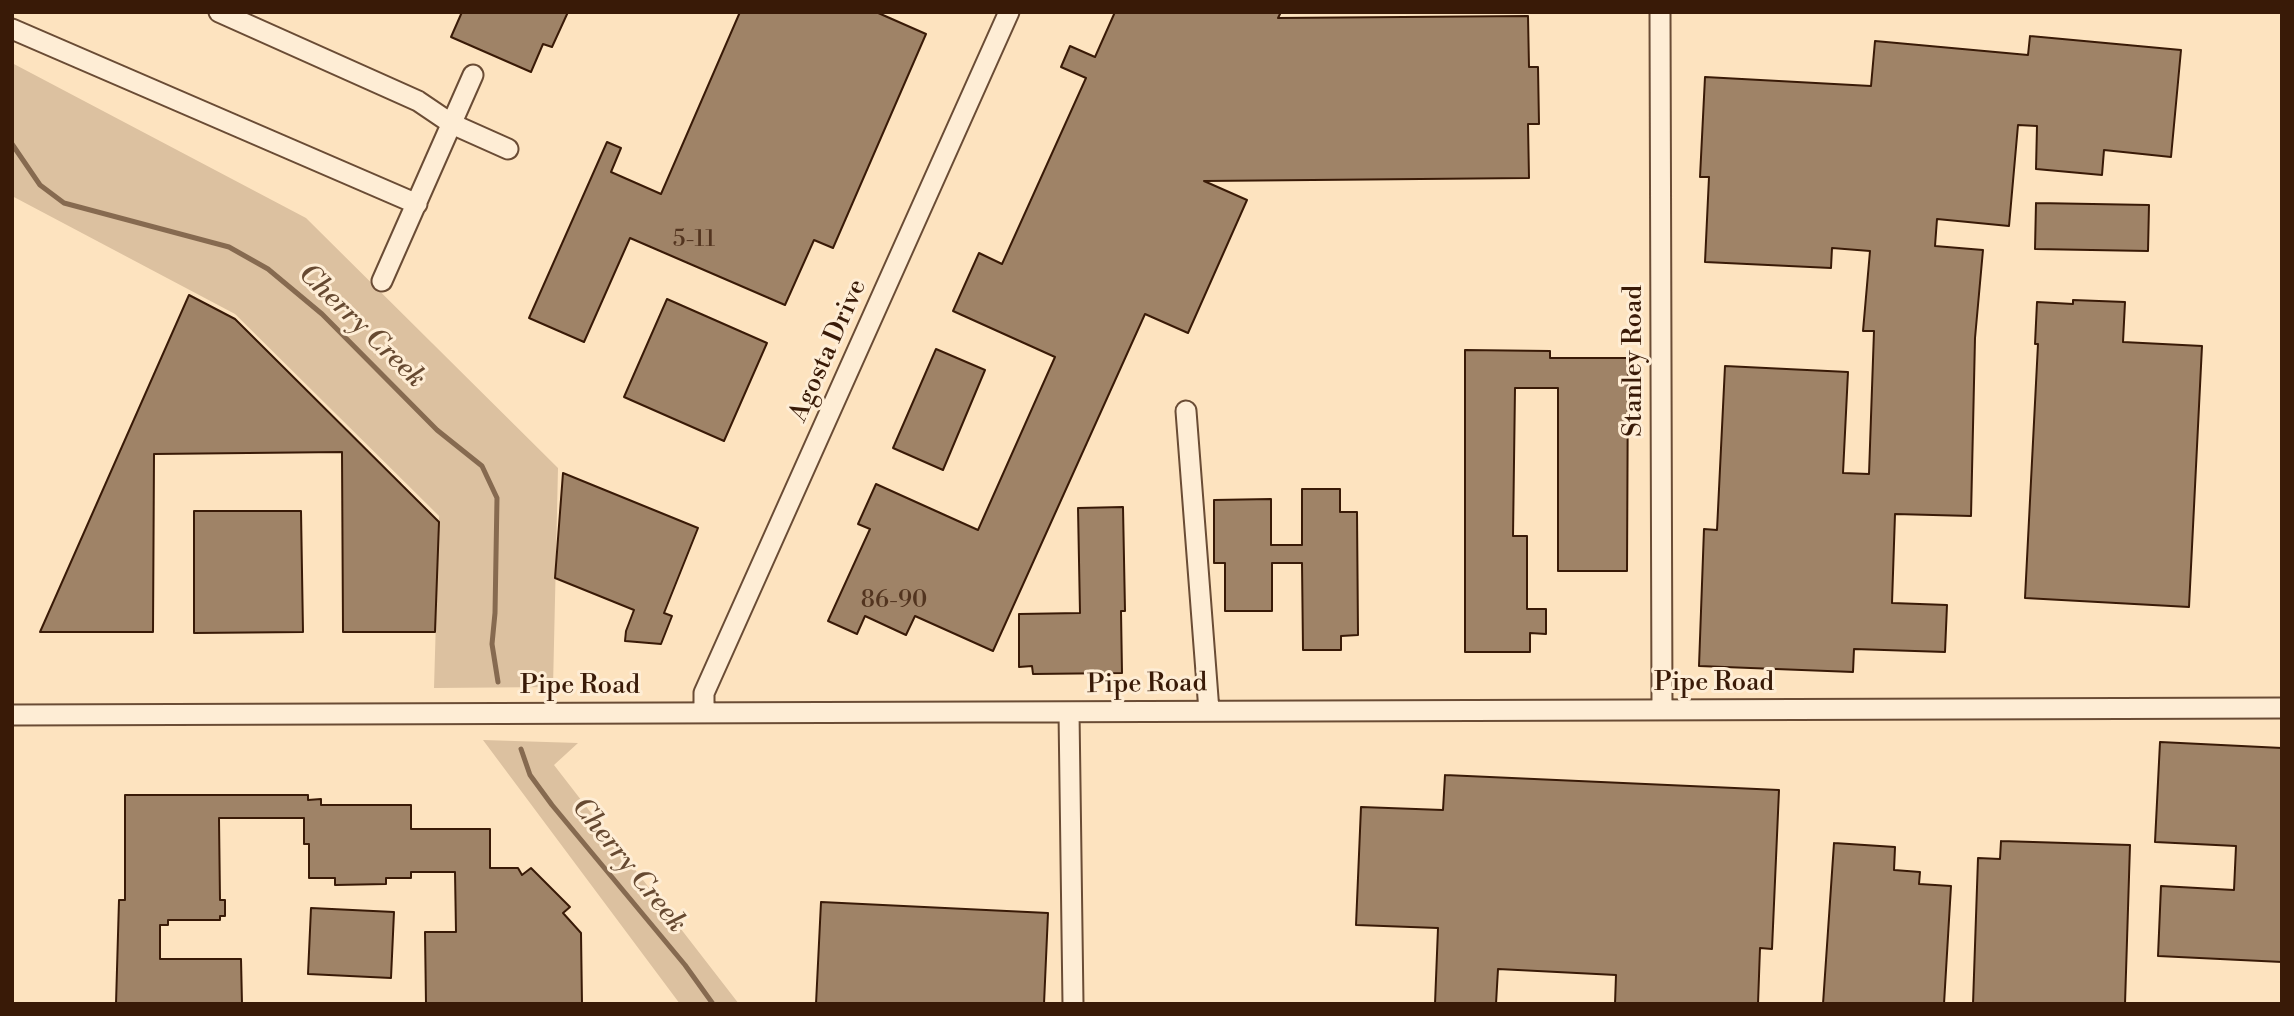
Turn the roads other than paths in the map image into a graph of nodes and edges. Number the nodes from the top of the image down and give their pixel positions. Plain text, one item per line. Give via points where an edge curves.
1 (219, 12) edge
2 (1009, 12) edge
3 (1660, 12) edge
4 (12, 29) edge
5 (473, 75) dead end
6 (452, 124) junction
7 (508, 149) dead end
8 (417, 204) junction
9 (382, 281) dead end
10 (1186, 411) dead end
11 (2282, 708) edge
12 (1209, 710) junction
13 (1662, 710) junction
14 (1069, 712) junction
15 (704, 713) junction
16 (12, 715) edge
17 (1073, 1004) edge

1 - 6 street via 418,101
2 - 15 street, Agosta Drive via 704,693
3 - 13 street, Stanley Road
4 - 8 street
5 - 6 street
6 - 7 street
6 - 8 street
8 - 9 street
10 - 12 street
11 - 13 street, Pipe Road
12 - 13 street, Pipe Road
12 - 14 street, Pipe Road
14 - 15 street, Pipe Road
14 - 17 street
15 - 16 street, Pipe Road

